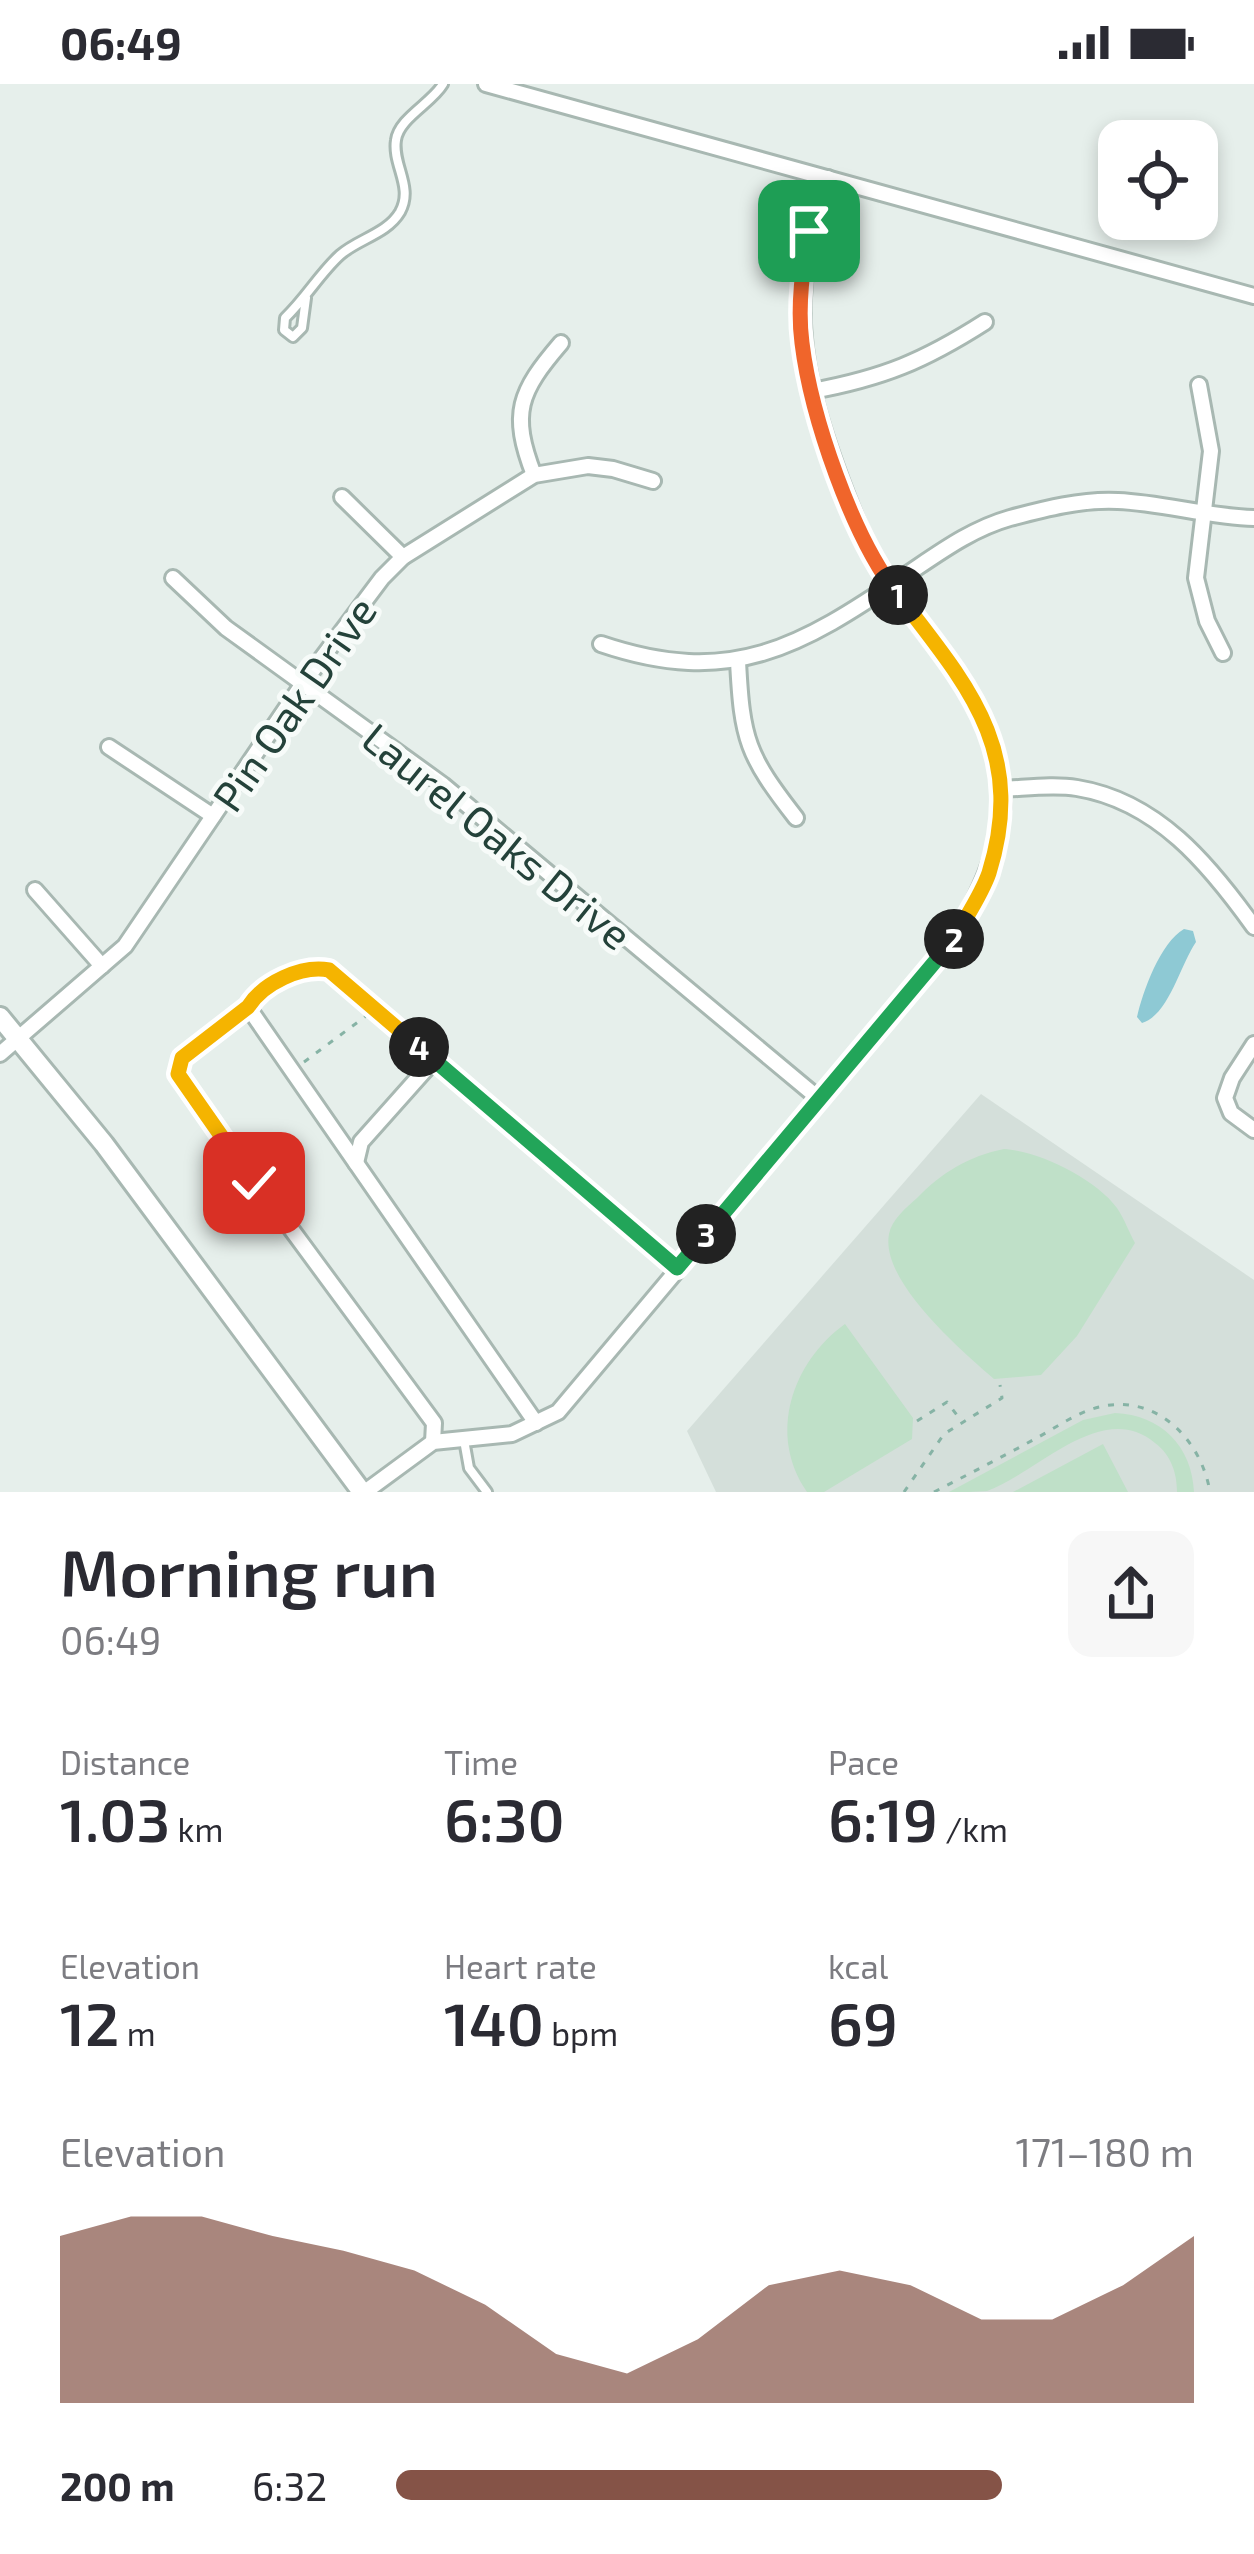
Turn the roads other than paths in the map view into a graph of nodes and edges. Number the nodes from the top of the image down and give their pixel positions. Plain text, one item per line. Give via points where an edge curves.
1 (443, 84) edge
2 (486, 84) edge
3 (827, 178) junction
4 (1254, 296) edge
5 (306, 298) junction
6 (985, 322) dead end
7 (561, 343) dead end
8 (1199, 385) dead end
9 (812, 391) junction
10 (534, 475) junction
11 (653, 482) dead end
12 (342, 497) dead end
13 (1204, 512) junction
14 (1254, 518) edge
15 (403, 557) junction
16 (173, 578) dead end
17 (890, 586) junction
18 (601, 644) dead end
19 (1222, 653) dead end
20 (738, 661) junction
21 (304, 682) junction
22 (110, 746) dead end
23 (1002, 789) junction
24 (213, 816) junction
25 (796, 818) dead end
26 (34, 890) dead end
27 (1254, 927) edge
28 (102, 966) junction
29 (248, 1007) junction
30 (0, 1017) edge
31 (19, 1036) junction
32 (1254, 1044) edge
33 (0, 1054) edge
34 (434, 1060) junction
35 (818, 1098) junction
36 (1254, 1130) edge
37 (356, 1163) junction
38 (677, 1268) junction
39 (536, 1423) junction
40 (464, 1439) junction
41 (433, 1442) junction
42 (364, 1492) edge
43 (487, 1492) edge

1 - 5 lane via 395,140 406,196 398,216 341,254
2 - 3 street
3 - 4 street
3 - 9 street via 803,266 802,342
5 - 5 lane via 286,318 284,330 293,337
6 - 9 street via 932,357
7 - 10 street via 532,376 519,416
8 - 13 street via 1211,451
9 - 17 street via 860,530
10 - 11 street, Pin Oak Drive via 588,466
10 - 15 street, Pin Oak Drive
12 - 15 street
13 - 14 street
13 - 17 street via 1115,501 1061,506 986,526
13 - 19 street via 1196,578
15 - 21 street, Pin Oak Drive
16 - 21 street, Laurel Oaks Drive via 226,628
17 - 20 street via 794,645
17 - 23 street via 970,688
18 - 20 street via 669,662
20 - 25 street via 741,723 758,770
21 - 24 street, Pin Oak Drive
21 - 35 street, Laurel Oaks Drive via 443,785
22 - 24 street
23 - 27 street via 1074,787 1121,800 1168,827
23 - 35 street via 988,875 952,943
24 - 28 street, Pin Oak Drive via 125,946
26 - 28 street
28 - 31 street, Pin Oak Drive
29 - 34 street via 298,971 329,970
29 - 37 street
29 - 41 street via 182,1058 178,1074 434,1423
30 - 31 street
31 - 33 street, Pin Oak Drive
31 - 42 street
32 - 36 street via 1225,1098
34 - 37 street via 361,1142
34 - 38 street
35 - 38 street
37 - 39 street
38 - 39 street via 559,1412
39 - 40 street
40 - 41 street
40 - 43 lane via 469,1468
41 - 42 street

